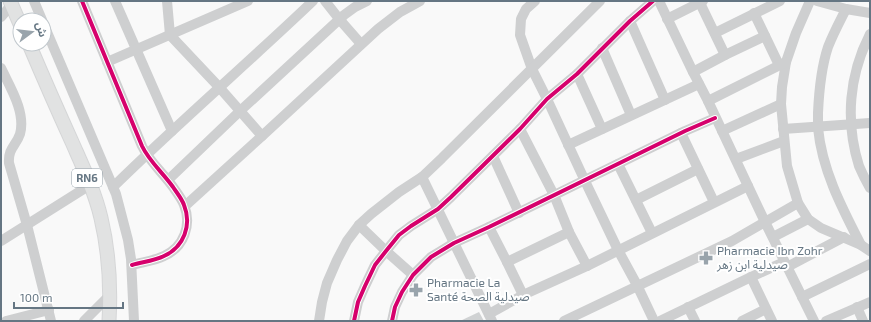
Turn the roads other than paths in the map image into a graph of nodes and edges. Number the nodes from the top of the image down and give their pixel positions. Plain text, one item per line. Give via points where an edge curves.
1 (34, 1) edge
2 (82, 1) edge
3 (115, 1) edge
4 (167, 1) edge
5 (248, 1) edge
6 (313, 1) edge
7 (325, 1) edge
8 (367, 1) edge
9 (420, 1) edge
10 (535, 1) edge
11 (600, 1) edge
12 (654, 1) edge
13 (659, 1) edge
14 (780, 1) edge
15 (810, 1) edge
16 (816, 1) edge
17 (701, 2) edge
18 (11, 3) edge
19 (846, 9) junction
20 (39, 12) edge
21 (870, 13) edge
22 (754, 14) junction
23 (1, 17) edge
24 (667, 19) junction
25 (340, 20) junction
26 (630, 21) junction
27 (715, 33) junction
28 (870, 34) edge
29 (170, 35) junction
30 (765, 36) junction
31 (52, 44) edge
32 (360, 44) junction
33 (602, 48) junction
34 (136, 50) junction
35 (32, 52) edge
36 (726, 54) junction
37 (107, 62) junction
38 (782, 64) junction
39 (1, 68) edge
40 (532, 69) junction
41 (693, 72) junction
42 (577, 74) junction
43 (699, 84) junction
44 (219, 87) junction
45 (547, 99) junction
46 (665, 100) junction
47 (708, 101) junction
48 (781, 104) junction
49 (240, 111) junction
50 (631, 115) junction
51 (715, 118) junction
52 (870, 123) edge
53 (851, 125) junction
54 (818, 127) junction
55 (520, 129) junction
56 (602, 129) junction
57 (783, 130) junction
58 (172, 131) junction
59 (722, 131) junction
60 (681, 133) junction
61 (262, 136) junction
62 (784, 141) junction
63 (568, 145) junction
64 (146, 154) junction
65 (493, 156) junction
66 (736, 159) junction
67 (618, 164) junction
68 (698, 169) junction
69 (422, 177) junction
70 (168, 180) junction
71 (585, 181) junction
72 (90, 185) junction
73 (748, 186) junction
74 (113, 187) junction
75 (870, 188) edge
76 (554, 195) junction
77 (636, 200) junction
78 (714, 202) junction
79 (798, 203) junction
80 (185, 206) junction
81 (438, 209) junction
82 (519, 213) junction
83 (808, 219) junction
84 (765, 222) junction
85 (27, 225) junction
86 (359, 225) junction
87 (489, 227) junction
88 (569, 232) junction
89 (652, 233) junction
90 (773, 237) junction
91 (844, 238) junction
92 (1, 241) edge
93 (454, 242) junction
94 (861, 245) junction
95 (618, 250) junction
96 (386, 251) junction
97 (870, 251) edge
98 (507, 262) junction
99 (786, 264) junction
100 (870, 264) edge
101 (132, 265) junction
102 (587, 266) junction
103 (413, 275) junction
104 (750, 277) junction
105 (637, 286) junction
106 (111, 294) junction
107 (522, 295) junction
108 (802, 297) junction
109 (870, 302) edge
110 (688, 307) junction
111 (857, 307) junction
112 (766, 309) junction
113 (49, 310) junction
114 (491, 318) edge
115 (6, 321) edge
116 (52, 321) edge
117 (84, 321) edge
118 (109, 321) edge
119 (134, 321) edge
120 (319, 321) edge
121 (354, 321) edge
122 (392, 321) edge
123 (564, 321) edge
124 (654, 321) edge
125 (660, 321) edge
126 (695, 321) edge
127 (742, 321) edge
128 (772, 321) edge
129 (814, 321) edge
130 (826, 321) edge
131 (863, 321) edge

1 - 20 street
2 - 37 street
3 - 34 street
4 - 29 street
5 - 29 street
6 - 44 street
7 - 25 street
8 - 25 street via 349,10
9 - 32 street via 400,12
10 - 40 street via 526,9 521,20 520,35
11 - 40 street
12 - 26 street
13 - 24 street
14 - 22 street
15 - 38 street
16 - 19 street
17 - 24 street
17 - 27 street
18 - 23 street
19 - 21 street
19 - 54 street via 828,47 821,79
22 - 27 street
22 - 30 street
24 - 41 street
25 - 32 street
25 - 49 street
26 - 33 street
26 - 46 street
27 - 36 street
28 - 53 street via 857,63 852,85
29 - 34 street
29 - 44 street
30 - 36 street
30 - 38 street
31 - 74 street
32 - 61 street
33 - 42 street
33 - 50 street
34 - 37 street
34 - 58 street
35 - 72 main road, RN6
36 - 41 street
37 - 64 street
38 - 47 street
38 - 48 street
39 - 85 street via 20,115 20,135 8,156
40 - 45 street
40 - 69 street
41 - 43 street
42 - 45 street
42 - 56 street
43 - 46 street
43 - 47 street
44 - 49 street
44 - 58 street
45 - 55 street
45 - 63 street
46 - 50 street
47 - 51 street
48 - 57 street
48 - 59 street
49 - 61 street
49 - 70 street
50 - 56 street
51 - 59 street
51 - 60 street
52 - 53 street
53 - 54 street
53 - 75 street via 860,167
54 - 57 street
54 - 94 street via 829,175
55 - 65 street
55 - 76 street
56 - 63 street
57 - 62 street
58 - 64 street
59 - 66 street
60 - 67 street
60 - 68 street
61 - 80 street
62 - 66 street
62 - 79 street via 787,166
63 - 71 street
64 - 70 street
64 - 74 street
65 - 81 street
65 - 82 street
66 - 73 street
67 - 71 street
67 - 77 street
68 - 77 street
68 - 78 street
69 - 81 street
69 - 86 street via 386,201
70 - 80 street
71 - 76 street
71 - 95 street
72 - 85 street
72 - 106 main road, RN6 via 104,235
73 - 78 street
73 - 84 street
74 - 101 street via 128,240
76 - 82 street
76 - 88 street
77 - 89 street
78 - 89 street
79 - 83 street
79 - 84 street
80 - 101 street via 188,222 184,238 179,245 165,256
81 - 93 street
81 - 96 street via 410,226
82 - 87 street
83 - 90 street
83 - 91 street
84 - 90 street
84 - 105 street via 732,241
85 - 92 street
85 - 113 street
86 - 96 street
86 - 120 street via 347,241 326,284
87 - 93 street
87 - 98 street
88 - 98 street
88 - 102 street
89 - 95 street
90 - 99 street
91 - 94 street
91 - 99 street
93 - 103 street via 431,257
93 - 114 street
94 - 97 street
95 - 102 street
95 - 105 street
96 - 103 street
96 - 121 street via 364,286
98 - 107 street
99 - 104 street
99 - 108 street
100 - 108 street
101 - 119 street
102 - 107 street
103 - 122 street via 395,307
104 - 110 street
104 - 112 street
105 - 123 street
105 - 124 street
106 - 117 street
106 - 118 main road, RN6
107 - 114 street
108 - 129 street
109 - 111 street
110 - 125 street
110 - 126 street
111 - 130 street
111 - 131 street
112 - 127 street
112 - 128 street
113 - 115 street
113 - 116 street

